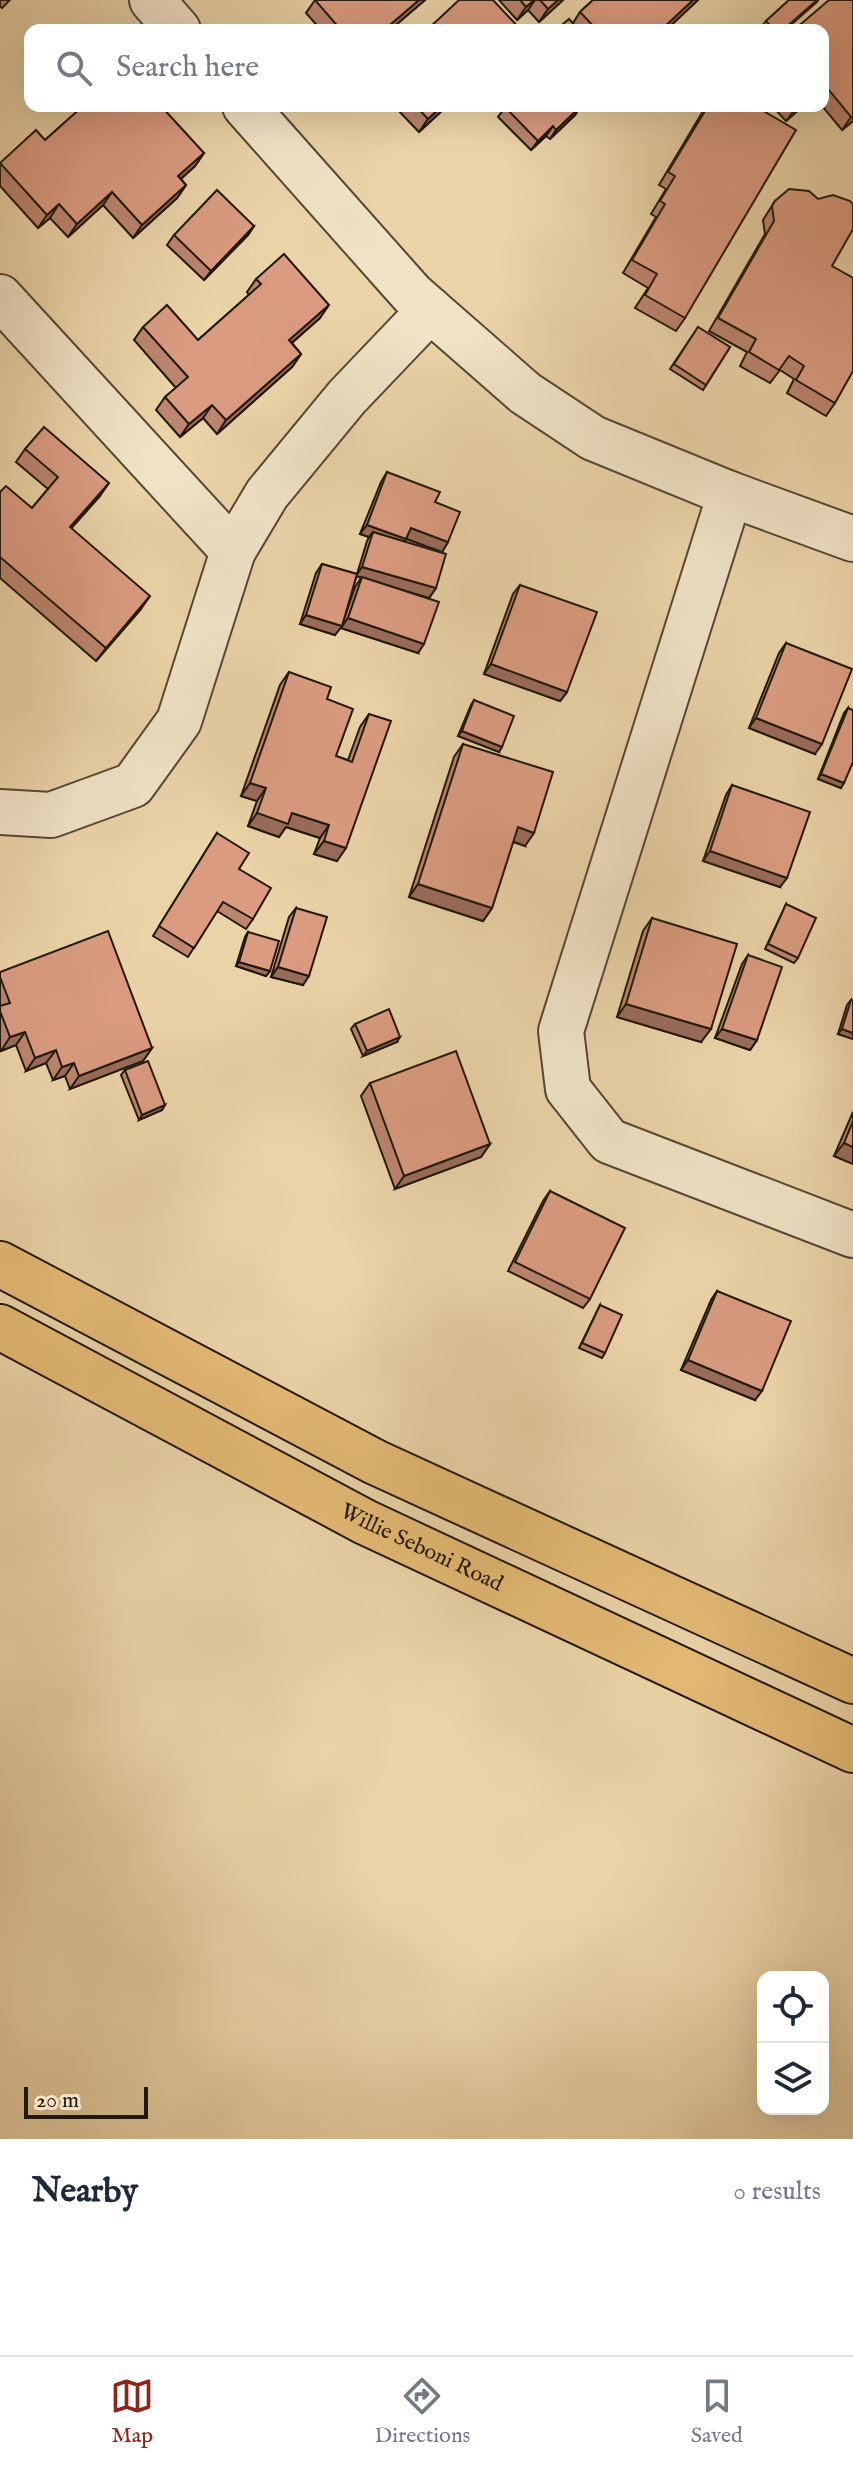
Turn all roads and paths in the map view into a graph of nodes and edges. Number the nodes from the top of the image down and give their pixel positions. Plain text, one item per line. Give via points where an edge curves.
1 (152, 0) edge
2 (173, 24) edge
3 (250, 112) edge
4 (0, 297) edge
5 (430, 310) junction
6 (730, 494) junction
7 (853, 539) edge
8 (233, 551) junction
9 (0, 812) edge
10 (853, 1235) edge
11 (0, 1264) edge
12 (0, 1327) edge
13 (853, 1681) edge
14 (853, 1750) edge

1 - 2 street
3 - 5 street
4 - 8 street
5 - 6 street via 525,393 593,438
5 - 8 street via 347,397 267,494
6 - 7 street
6 - 10 street via 561,1031 568,1089 609,1141
8 - 9 street via 179,721 133,785 51,815
11 - 13 main road via 375,1462
12 - 14 main road, Willie Seboni Road via 365,1522

